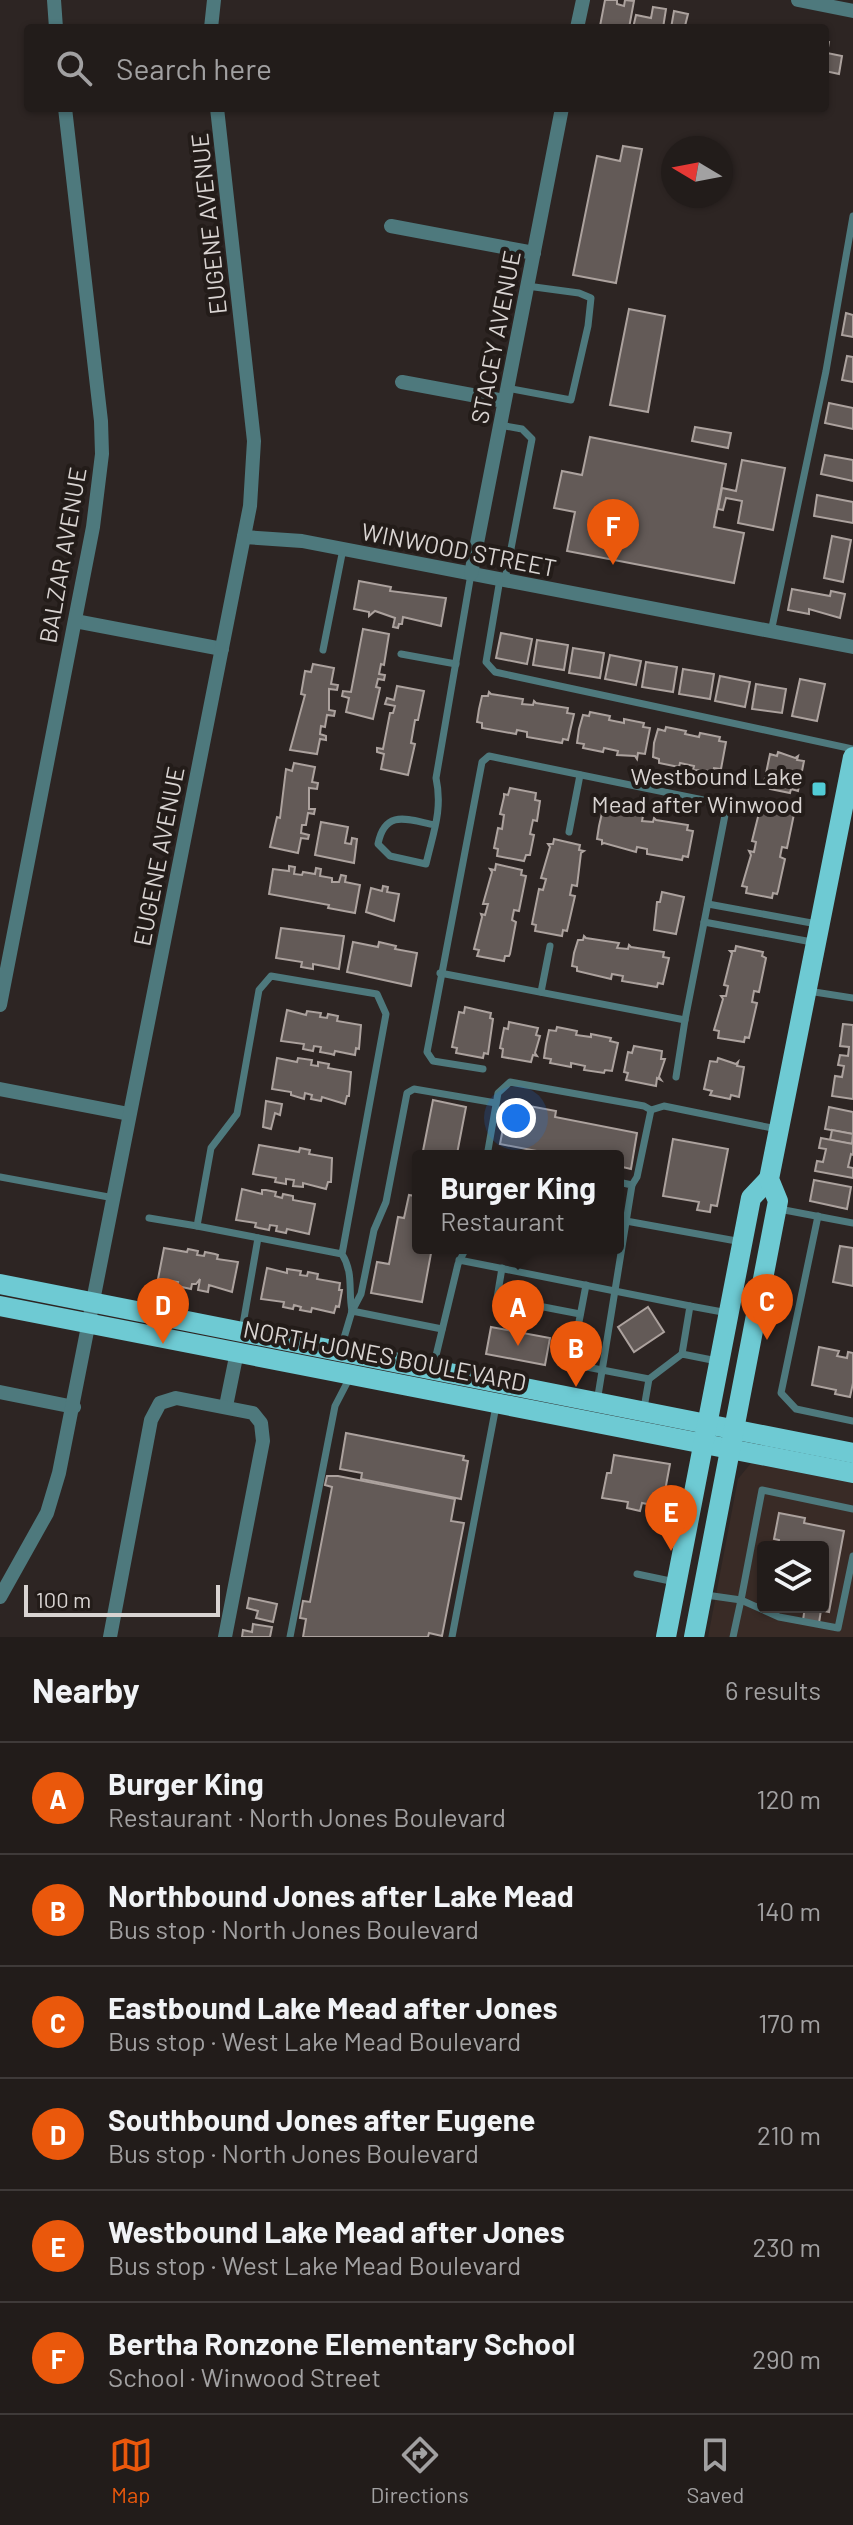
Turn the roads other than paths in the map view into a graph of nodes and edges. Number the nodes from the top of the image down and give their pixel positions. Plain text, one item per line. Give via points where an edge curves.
1 (54, 0) edge
2 (214, 0) edge
3 (583, 0) edge
4 (798, 0) edge
5 (853, 11) edge
6 (56, 24) edge
7 (211, 24) edge
8 (578, 24) edge
9 (65, 112) edge
10 (217, 112) edge
11 (561, 112) edge
12 (853, 216) edge
13 (391, 226) dead end
14 (534, 253) junction
15 (527, 286) junction
16 (402, 382) dead end
17 (506, 394) junction
18 (500, 425) junction
19 (244, 537) junction
20 (343, 549) junction
21 (471, 574) junction
22 (503, 580) junction
23 (75, 621) junction
24 (771, 632) junction
25 (853, 647) edge
26 (222, 649) junction
27 (323, 650) dead end
28 (401, 654) dead end
29 (456, 664) junction
30 (853, 749) edge
31 (853, 757) edge
32 (580, 775) junction
33 (435, 825) junction
34 (569, 832) dead end
35 (708, 904) junction
36 (704, 922) junction
37 (817, 934) junction
38 (550, 946) dead end
39 (440, 973) junction
40 (806, 990) junction
41 (541, 992) junction
42 (853, 998) edge
43 (0, 1005) edge
44 (685, 1020) junction
45 (483, 1069) dead end
46 (676, 1077) dead end
47 (0, 1089) edge
48 (496, 1103) junction
49 (651, 1110) junction
50 (129, 1114) junction
51 (779, 1130) junction
52 (488, 1150) edge
53 (0, 1177) edge
54 (769, 1179) junction
55 (624, 1183) edge
56 (632, 1185) junction
57 (114, 1198) junction
58 (777, 1208) junction
59 (818, 1216) junction
60 (149, 1218) dead end
61 (626, 1221) junction
62 (853, 1223) edge
63 (197, 1226) junction
64 (624, 1233) edge
65 (258, 1238) junction
66 (742, 1242) junction
67 (342, 1254) junction
68 (462, 1254) edge
69 (621, 1254) edge
70 (459, 1260) junction
71 (502, 1268) junction
72 (0, 1284) edge
73 (586, 1285) junction
74 (615, 1289) junction
75 (94, 1302) junction
76 (0, 1306) edge
77 (690, 1306) junction
78 (352, 1311) junction
79 (729, 1313) junction
80 (580, 1314) junction
81 (90, 1324) junction
82 (442, 1329) junction
83 (240, 1342) junction
84 (341, 1350) junction
85 (682, 1354) junction
86 (720, 1362) junction
87 (433, 1370) junction
88 (602, 1370) junction
89 (343, 1373) junction
90 (649, 1379) junction
91 (0, 1392) edge
92 (597, 1403) junction
93 (497, 1404) junction
94 (226, 1406) junction
95 (74, 1407) junction
96 (643, 1412) junction
97 (853, 1421) edge
98 (706, 1434) junction
99 (733, 1439) junction
100 (853, 1453) edge
101 (853, 1473) edge
102 (853, 1509) edge
103 (853, 1556) edge
104 (637, 1574) dead end
105 (677, 1582) junction
106 (702, 1594) junction
107 (0, 1597) edge
108 (741, 1600) junction
109 (110, 1637) edge
110 (225, 1637) edge
111 (290, 1637) edge
112 (452, 1637) edge
113 (666, 1637) edge
114 (694, 1637) edge
115 (733, 1637) edge

1 - 6 street
2 - 7 street
3 - 8 street
4 - 5 street
9 - 23 street, BALZAR AVENUE via 102,454
10 - 19 street, EUGENE AVENUE via 254,441
11 - 14 street, STACEY AVENUE
12 - 24 lane
13 - 14 street
14 - 15 street, STACEY AVENUE
15 - 17 street, STACEY AVENUE
15 - 17 lane via 588,295 588,326 571,400
16 - 17 street
17 - 18 street, STACEY AVENUE
18 - 21 street, STACEY AVENUE
18 - 22 lane via 522,429 532,439
19 - 20 street, WINWOOD STREET
19 - 26 street, EUGENE AVENUE
20 - 21 street, WINWOOD STREET
20 - 27 lane
21 - 22 street, WINWOOD STREET
21 - 29 lane
22 - 24 street, WINWOOD STREET
22 - 30 lane via 486,662 495,672
23 - 26 street
23 - 43 street, BALZAR AVENUE
24 - 25 street, WINWOOD STREET
26 - 50 street, EUGENE AVENUE
28 - 29 lane
29 - 33 lane via 436,778 441,798
31 - 37 main road
32 - 34 lane
32 - 35 lane via 723,808
32 - 39 lane via 484,758
33 - 33 lane via 426,864 390,856 378,844 389,821 401,818
35 - 36 lane
35 - 37 lane
36 - 37 lane
36 - 44 lane
37 - 40 main road
38 - 41 lane
39 - 41 lane
39 - 45 lane via 429,1058
40 - 42 lane
40 - 51 main road
41 - 44 lane
44 - 46 lane
47 - 50 street
48 - 49 lane via 510,1082
48 - 52 lane
48 - 78 lane via 414,1089 407,1093 386,1202
49 - 51 lane via 664,1106
49 - 56 lane
50 - 57 street, EUGENE AVENUE
51 - 54 main road
53 - 57 lane
54 - 58 main road
54 - 66 main road via 751,1198
55 - 56 lane
56 - 61 lane
57 - 75 street, EUGENE AVENUE
58 - 59 lane
58 - 99 main road
59 - 62 lane
59 - 97 lane via 781,1393 796,1409
60 - 63 lane
61 - 64 lane
61 - 66 lane
63 - 65 lane
63 - 67 lane via 211,1148 237,1114 259,990 271,976 377,994 386,1014
65 - 67 lane
65 - 83 lane
66 - 79 main road
67 - 78 lane via 349,1265
68 - 70 lane
69 - 74 lane
70 - 71 lane
70 - 82 lane
71 - 73 lane
71 - 80 lane via 497,1298
72 - 75 main road, NORTH JONES BOULEVARD
73 - 74 lane
73 - 80 lane
74 - 77 lane
74 - 88 lane
75 - 81 street, EUGENE AVENUE
75 - 83 main road, NORTH JONES BOULEVARD
76 - 81 main road, NORTH JONES BOULEVARD
77 - 79 lane
77 - 85 lane
78 - 82 lane
78 - 84 lane
79 - 86 main road
80 - 88 lane via 571,1364
81 - 83 main road, NORTH JONES BOULEVARD
81 - 95 street, EUGENE AVENUE
82 - 87 lane
83 - 84 main road, NORTH JONES BOULEVARD
83 - 89 main road, NORTH JONES BOULEVARD
83 - 94 street
84 - 87 main road, NORTH JONES BOULEVARD
84 - 89 main road
85 - 86 lane
85 - 90 lane
86 - 98 main road
87 - 92 main road, NORTH JONES BOULEVARD
88 - 90 lane
88 - 92 lane
89 - 93 main road, NORTH JONES BOULEVARD
89 - 111 lane
90 - 96 lane
91 - 95 street
92 - 96 main road, NORTH JONES BOULEVARD
93 - 98 main road, NORTH JONES BOULEVARD
93 - 112 lane
94 - 109 street via 176,1398 160,1403 151,1420
94 - 110 street via 253,1413 261,1423 263,1441
95 - 107 street, EUGENE AVENUE via 47,1513
96 - 98 main road, NORTH JONES BOULEVARD
98 - 99 main road, NORTH JONES BOULEVARD
98 - 105 main road
99 - 100 main road, NORTH JONES BOULEVARD
99 - 101 main road, NORTH JONES BOULEVARD
99 - 106 main road
102 - 108 lane via 762,1490
103 - 108 lane via 838,1628 779,1617
104 - 105 lane
105 - 113 main road
106 - 108 lane
106 - 114 main road
108 - 115 lane

